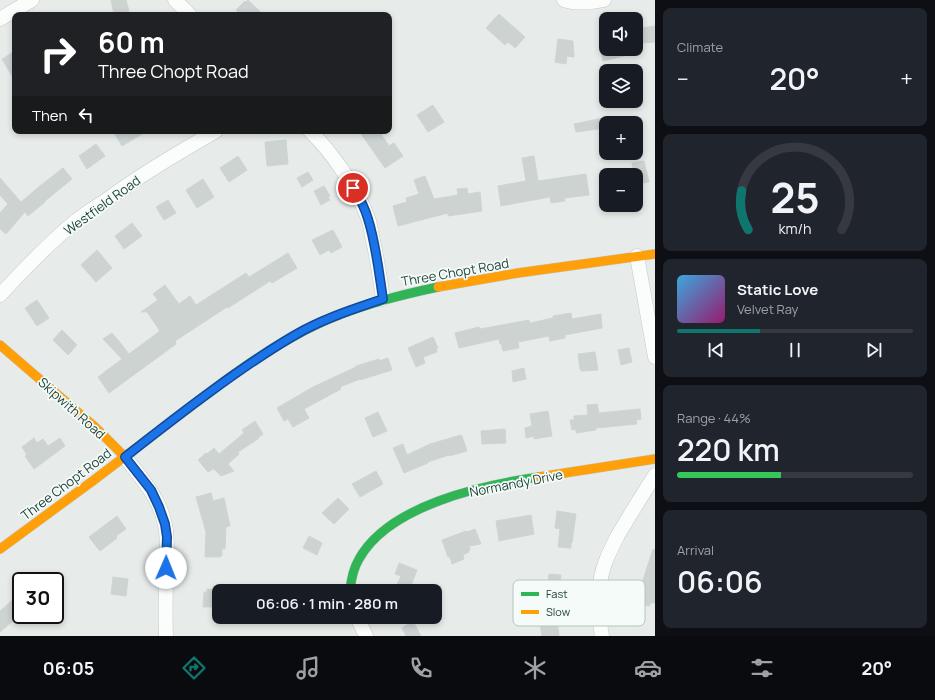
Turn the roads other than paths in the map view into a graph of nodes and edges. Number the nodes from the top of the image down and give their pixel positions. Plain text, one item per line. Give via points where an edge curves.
1 (32, 0) edge
2 (175, 0) edge
3 (564, 0) edge
4 (604, 0) edge
5 (187, 12) edge
6 (0, 18) edge
7 (211, 134) edge
8 (313, 134) edge
9 (655, 254) edge
10 (638, 256) junction
11 (0, 295) edge
12 (383, 299) junction
13 (0, 345) edge
14 (655, 357) edge
15 (125, 457) junction
16 (655, 459) edge
17 (655, 475) edge
18 (0, 549) edge
19 (601, 580) edge
20 (351, 584) edge
21 (360, 624) edge
22 (600, 626) edge
23 (166, 636) edge
24 (366, 636) edge
25 (602, 636) edge

1 - 6 street
2 - 5 street
3 - 4 street via 590,3
7 - 11 street, Westfield Road via 119,190 79,219 53,240
8 - 12 street via 338,164 360,199 374,242
9 - 10 main road, Three Chopt Road
10 - 12 main road, Three Chopt Road via 438,286
10 - 14 street
12 - 15 main road, Three Chopt Road via 338,314 275,346 236,372
13 - 15 main road, Skipwith Road via 95,427
15 - 18 main road, Three Chopt Road
15 - 23 street, Skipwith Road via 151,490 165,524
16 - 20 main road, Normandy Drive via 498,484 461,493 429,505 387,528 371,542 355,567
17 - 19 street via 607,556
21 - 24 street
22 - 25 street

